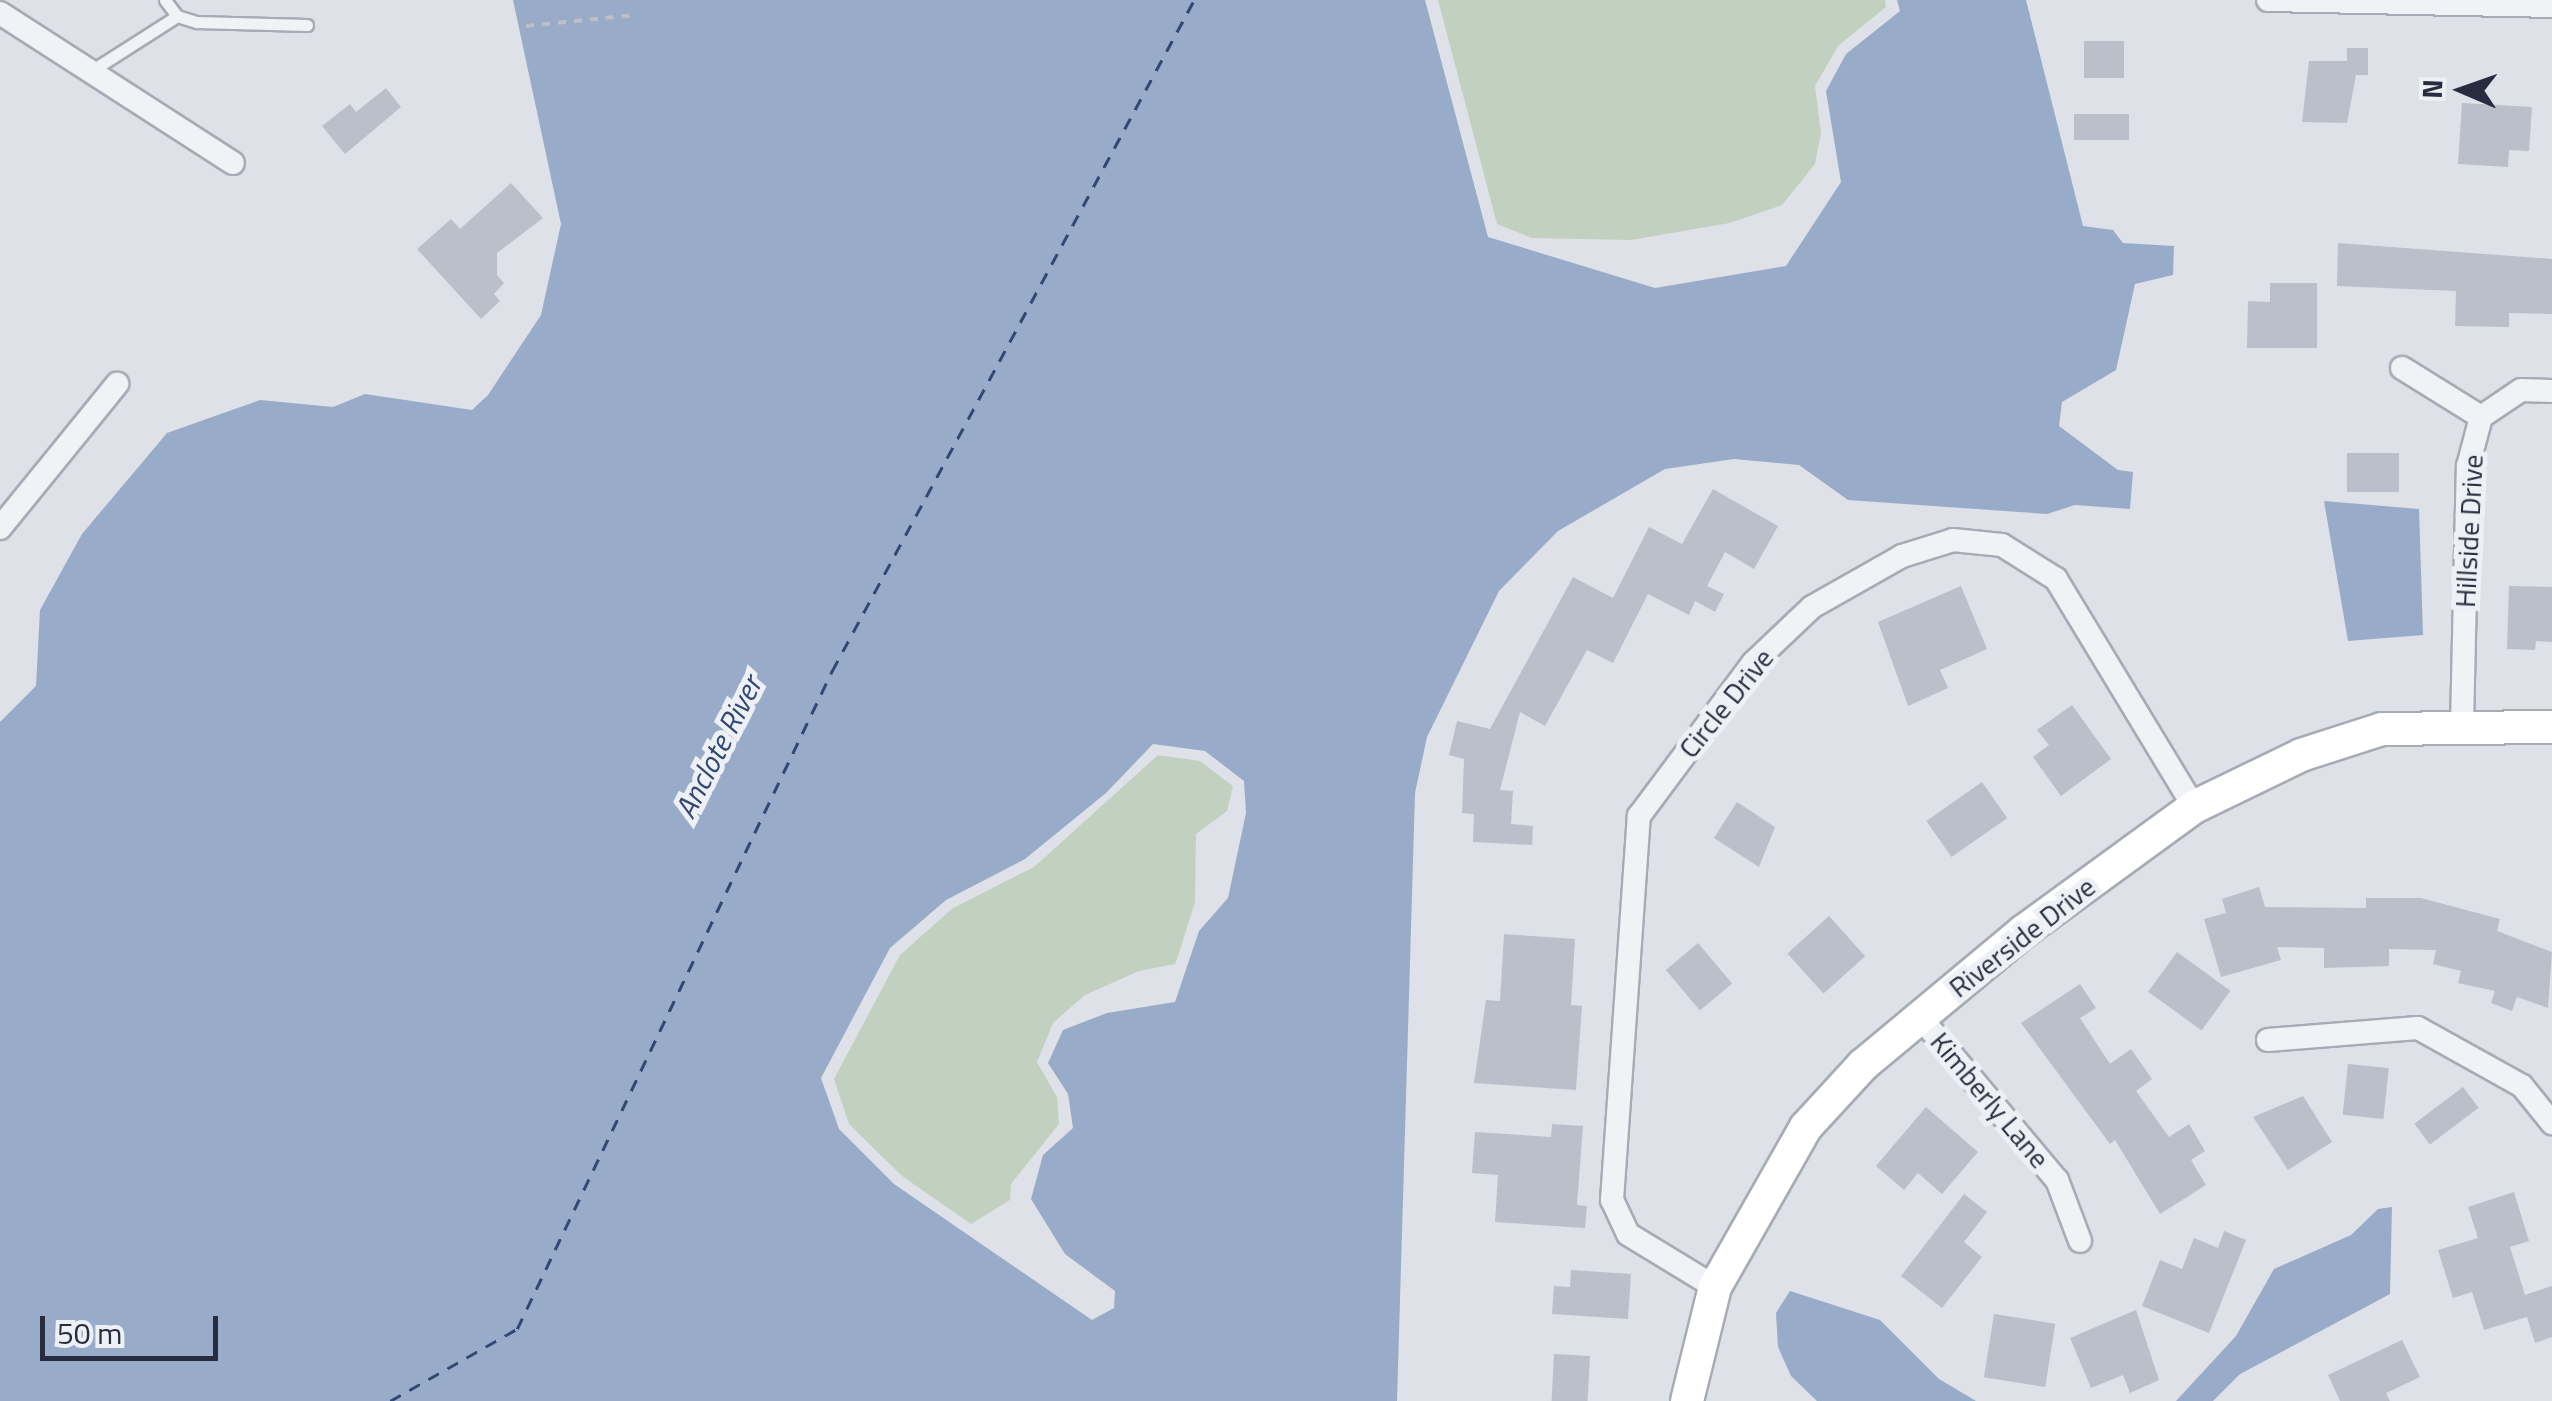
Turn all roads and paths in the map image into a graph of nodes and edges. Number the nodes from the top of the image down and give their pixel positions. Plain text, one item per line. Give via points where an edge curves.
1 (165, 0) edge
2 (2268, 0) edge
3 (2552, 6) edge
4 (0, 12) edge
5 (634, 15) dead end
6 (177, 16) junction
7 (307, 25) dead end
8 (526, 26) dead end
9 (90, 71) junction
10 (233, 163) dead end
11 (2402, 368) dead end
12 (117, 384) dead end
13 (2552, 391) edge
14 (2480, 418) junction
15 (0, 528) edge
16 (2462, 725) junction
17 (2552, 726) edge
18 (2194, 807) junction
19 (1920, 1017) junction
20 (2268, 1040) dead end
21 (2552, 1122) edge
22 (2080, 1241) dead end
23 (1715, 1287) junction
24 (1687, 1401) edge

1 - 6 lane
2 - 3 street
4 - 9 street
5 - 8 path
6 - 7 lane
6 - 9 lane
9 - 10 street
11 - 14 street
12 - 15 street
13 - 14 street, Hillside Drive via 2521,390
14 - 16 street, Hillside Drive via 2468,466
16 - 17 street, Riverside Drive
16 - 18 street, Riverside Drive via 2382,730 2301,755
18 - 19 street, Riverside Drive
18 - 23 street, Circle Drive via 2056,580 2002,545 1953,540 1902,556 1812,606 1752,663 1638,816 1612,1200 1628,1234
19 - 22 street, Kimberly Lane via 2056,1180
19 - 23 street, Riverside Drive via 1862,1065 1806,1128
20 - 21 street via 2418,1028 2522,1086
23 - 24 street, Riverside Drive

